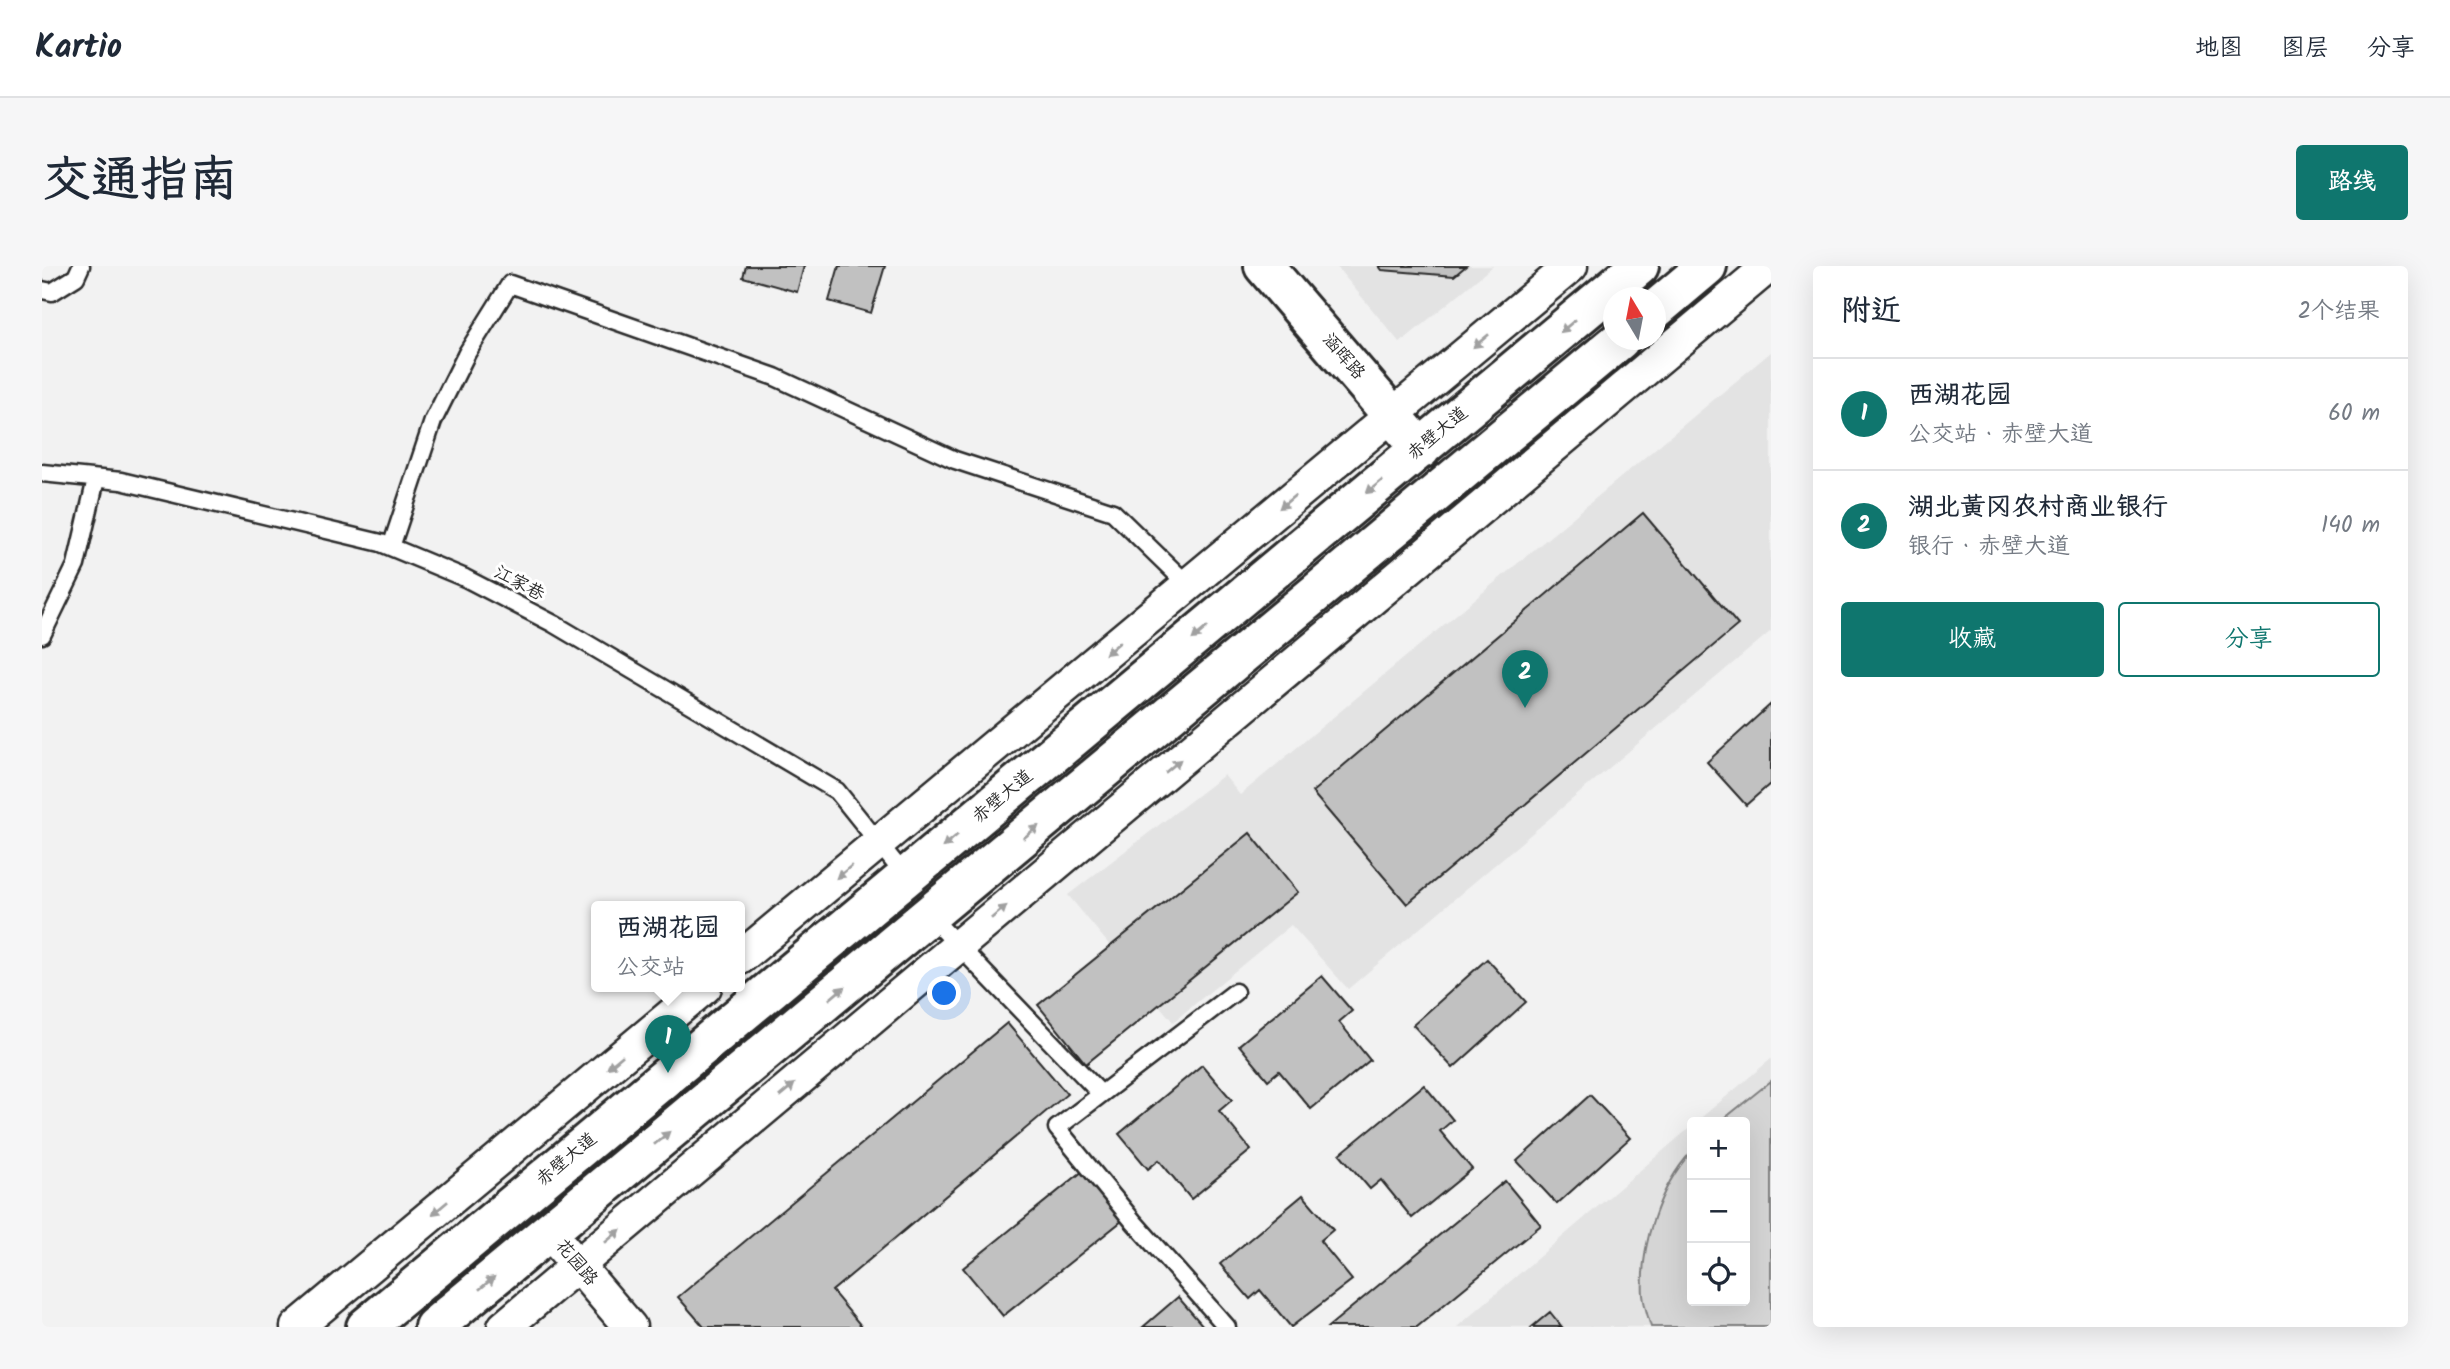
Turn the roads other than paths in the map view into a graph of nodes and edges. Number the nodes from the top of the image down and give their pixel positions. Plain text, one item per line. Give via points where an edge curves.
1 (80, 266) edge
2 (1264, 266) edge
3 (1571, 266) edge
4 (1639, 266) edge
5 (1707, 266) edge
6 (1769, 266) edge
7 (42, 290) edge
8 (1666, 301) edge
9 (1608, 350) edge
10 (1392, 415) junction
11 (1421, 449) junction
12 (42, 473) edge
13 (96, 479) junction
14 (391, 547) junction
15 (1188, 585) junction
16 (42, 635) edge
17 (878, 843) junction
18 (906, 877) junction
19 (930, 916) junction
20 (958, 946) junction
21 (745, 954) edge
22 (699, 992) edge
23 (1235, 992) dead end
24 (1101, 1094) junction
25 (549, 1232) junction
26 (578, 1265) junction
27 (297, 1327) edge
28 (366, 1327) edge
29 (434, 1327) edge
30 (504, 1327) edge
31 (630, 1327) edge
32 (1227, 1327) edge

1 - 7 lane via 76,277 51,292
2 - 10 main road, 涵晖路
3 -> 10 street
4 -> 11 main road, 赤壁大道
5 - 8 main road
20 -> 6 street
19 -> 9 main road
10 - 11 main road, 涵晖路
10 -> 15 street
11 -> 18 main road, 赤壁大道
12 - 13 lane, 江家巷
13 - 14 lane, 江家巷 via 121,481
13 - 16 lane via 76,565
14 - 15 lane via 433,421 467,353 510,284 775,377 955,460 1113,512
14 - 17 lane, 江家巷 via 466,578 554,624 837,791
15 -> 17 street
17 - 18 lane, 江家巷
17 -> 21 street
18 - 28 main road, 赤壁大道
19 - 20 lane
25 -> 19 main road
20 - 24 lane
26 -> 20 street
22 -> 27 street
23 - 24 lane
24 - 32 lane via 1057,1128
25 - 26 street, 花园路
29 -> 25 main road
26 - 30 street
26 - 31 street, 花园路

